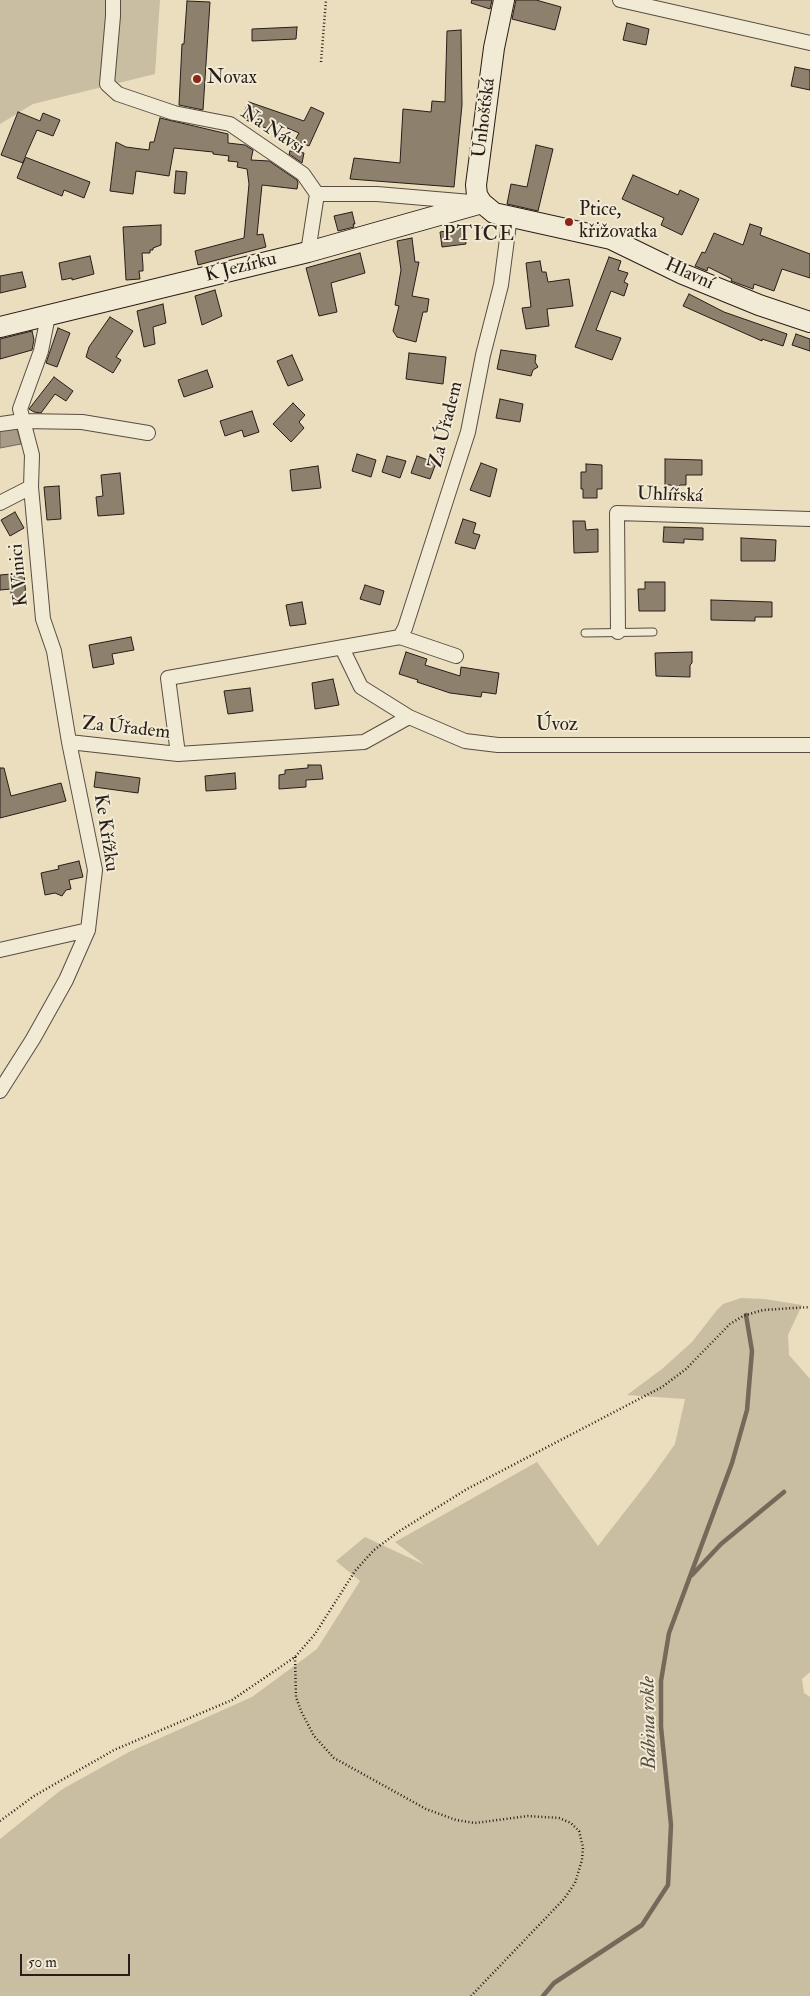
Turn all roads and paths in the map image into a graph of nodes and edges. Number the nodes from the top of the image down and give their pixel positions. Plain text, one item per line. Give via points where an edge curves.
1 (113, 0) edge
2 (326, 0) edge
3 (504, 0) edge
4 (620, 0) edge
5 (810, 43) edge
6 (321, 62) dead end
7 (317, 194) junction
8 (482, 203) junction
9 (466, 225) dead end
10 (509, 225) junction
11 (308, 252) junction
12 (48, 316) junction
13 (810, 322) edge
14 (0, 327) edge
15 (22, 421) junction
16 (0, 424) edge
17 (148, 432) dead end
18 (31, 486) junction
19 (0, 503) edge
20 (810, 519) edge
21 (618, 632) junction
22 (653, 632) dead end
23 (585, 633) dead end
24 (400, 637) junction
25 (342, 648) junction
26 (456, 656) dead end
27 (409, 717) junction
28 (69, 742) junction
29 (810, 745) edge
30 (178, 754) junction
31 (88, 930) junction
32 (0, 950) edge
33 (0, 1091) edge
34 (810, 1307) edge
35 (295, 1657) junction
36 (0, 1821) edge
37 (472, 1996) edge

1 - 7 street, Na Návsi via 107,84 118,94 174,113 230,124 303,174
2 - 6 path
3 - 8 main road, Unhošťská via 494,48 476,185
4 - 5 street
7 - 8 street via 377,194
7 - 11 street
8 - 10 main road
8 - 11 main road, K Jezírku
9 - 10 path
10 - 13 main road, Hlavní via 611,239 683,274
10 - 24 street, Za Úřadem via 501,285 468,432
11 - 12 main road, K Jezírku
12 - 14 main road, K Jezírku
12 - 15 street, K Vinici via 41,351 20,409
15 - 16 street
15 - 17 street via 82,422
15 - 18 street, K Vinici via 32,454
18 - 19 street
18 - 28 street, K Vinici via 43,619 54,651
20 - 21 street, Uhlířská via 617,514
21 - 22 lane
21 - 23 lane
24 - 25 street, Za Úřadem
24 - 26 street, Za Úřadem
25 - 27 street, Úvoz via 361,687
25 - 30 street, Za Úřadem via 168,678
27 - 29 street, Úvoz via 465,741 498,745
27 - 30 street, Za Úřadem via 364,742
28 - 30 street, Za Úřadem
28 - 31 street, Ke Křížku via 95,870
31 - 32 street
31 - 33 street, Ke Křížku via 66,980
34 - 35 path via 763,1310 743,1316 730,1324 686,1369 662,1388 467,1489 398,1532 374,1550 355,1571 315,1634
35 - 36 path via 232,1700 114,1750 34,1796
35 - 37 path via 296,1696 301,1711 314,1736 334,1758 426,1808 456,1820 475,1823 528,1816 559,1818 579,1831 582,1860 564,1899

